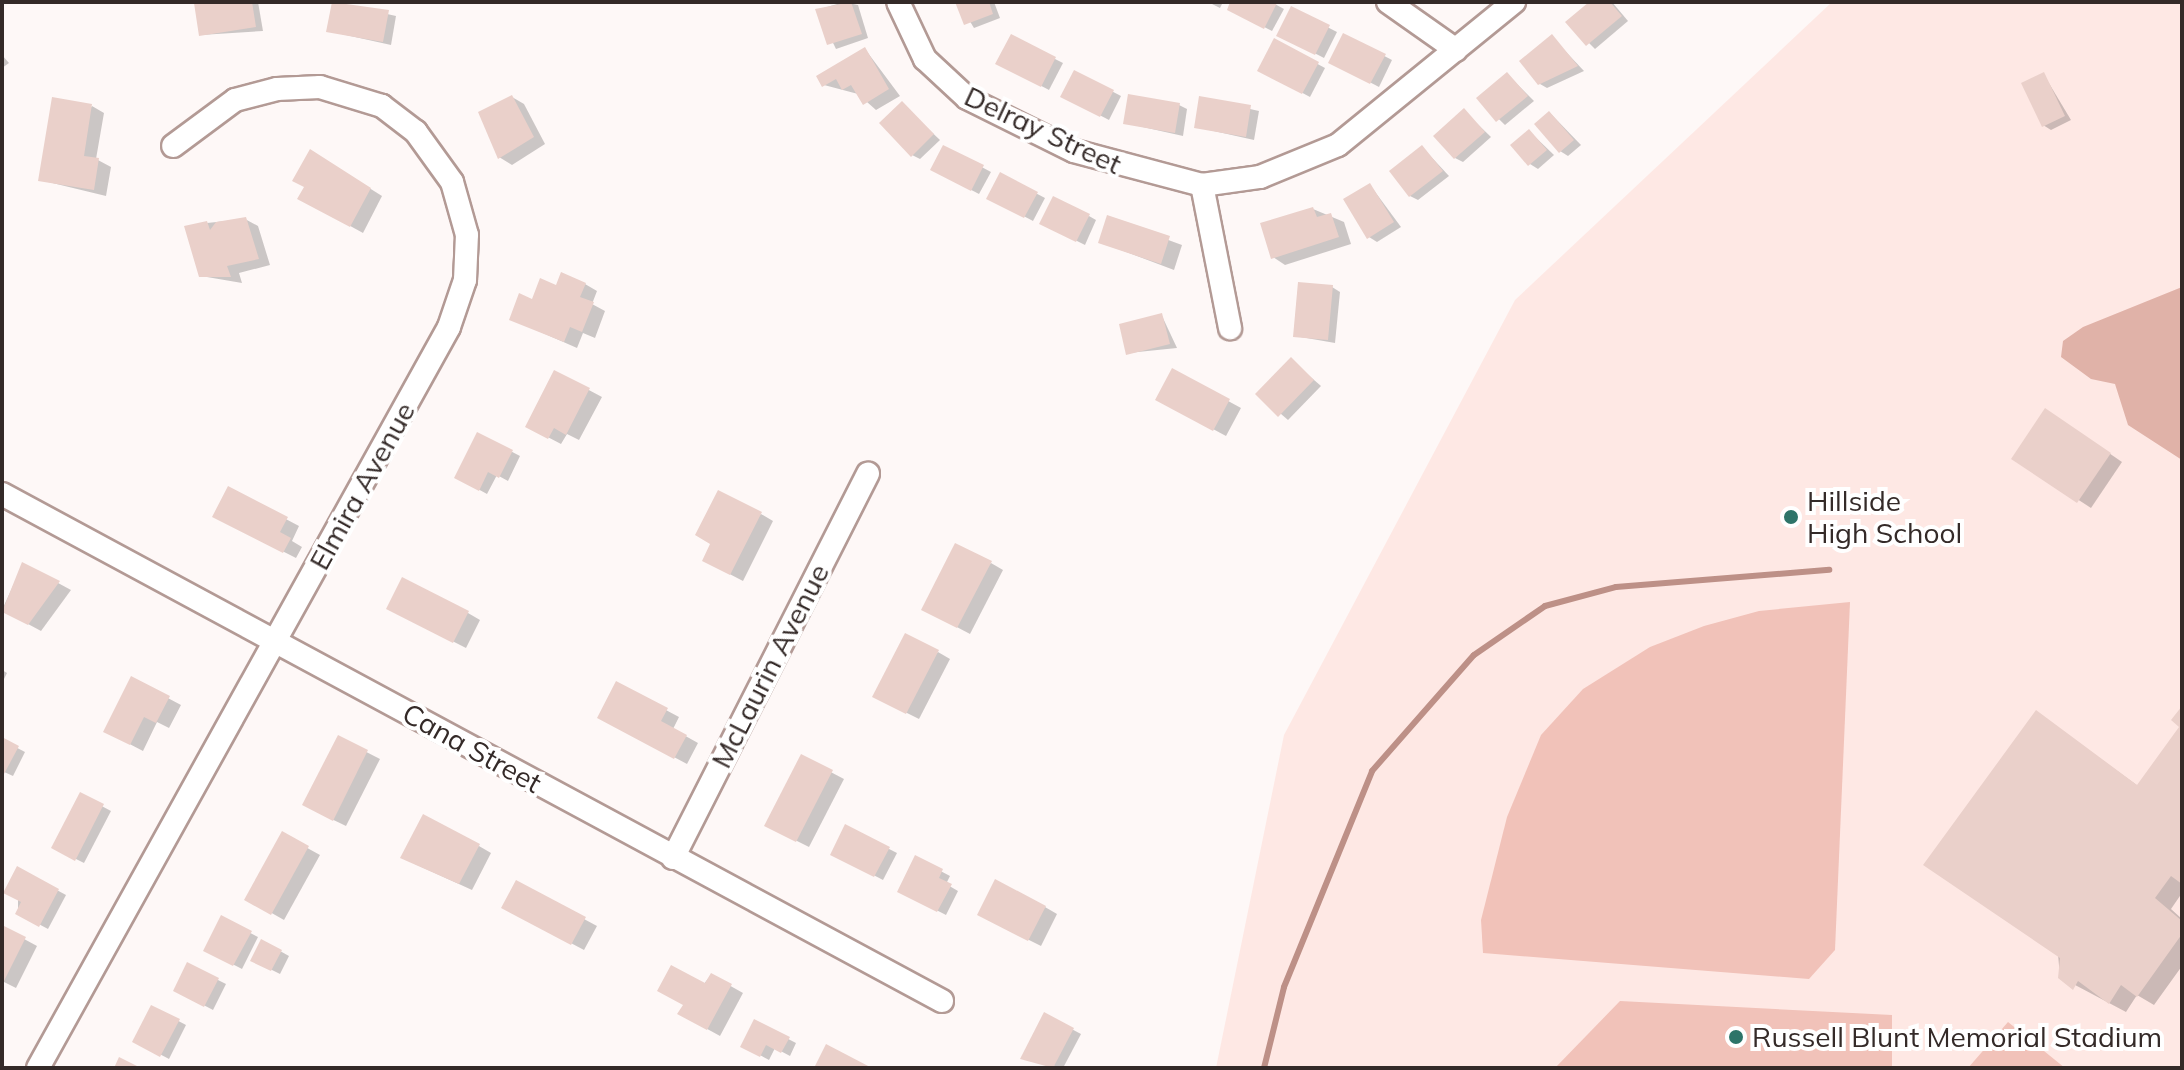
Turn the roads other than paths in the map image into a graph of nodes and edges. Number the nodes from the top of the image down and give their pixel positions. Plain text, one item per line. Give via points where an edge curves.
1 (898, 2) edge
2 (1388, 2) edge
3 (1514, 2) edge
4 (1456, 50) junction
5 (173, 146) dead end
6 (1202, 185) junction
7 (1230, 328) dead end
8 (868, 474) dead end
9 (2, 494) edge
10 (276, 641) junction
11 (673, 858) junction
12 (942, 1001) dead end
13 (38, 1068) edge

1 - 6 street, Delray Street via 925,59 967,98 1074,151
2 - 4 street
3 - 4 street, Delray Street
4 - 6 street, Delray Street via 1338,145 1260,177
5 - 10 street, Elmira Avenue via 254,93 301,86 341,91 382,106 416,132 443,166 462,214 465,280 449,327
6 - 7 street
8 - 11 street, McLaurin Avenue
9 - 10 street, Cana Street
10 - 11 street, Cana Street
10 - 13 street, Elmira Avenue
11 - 12 street, Cana Street

